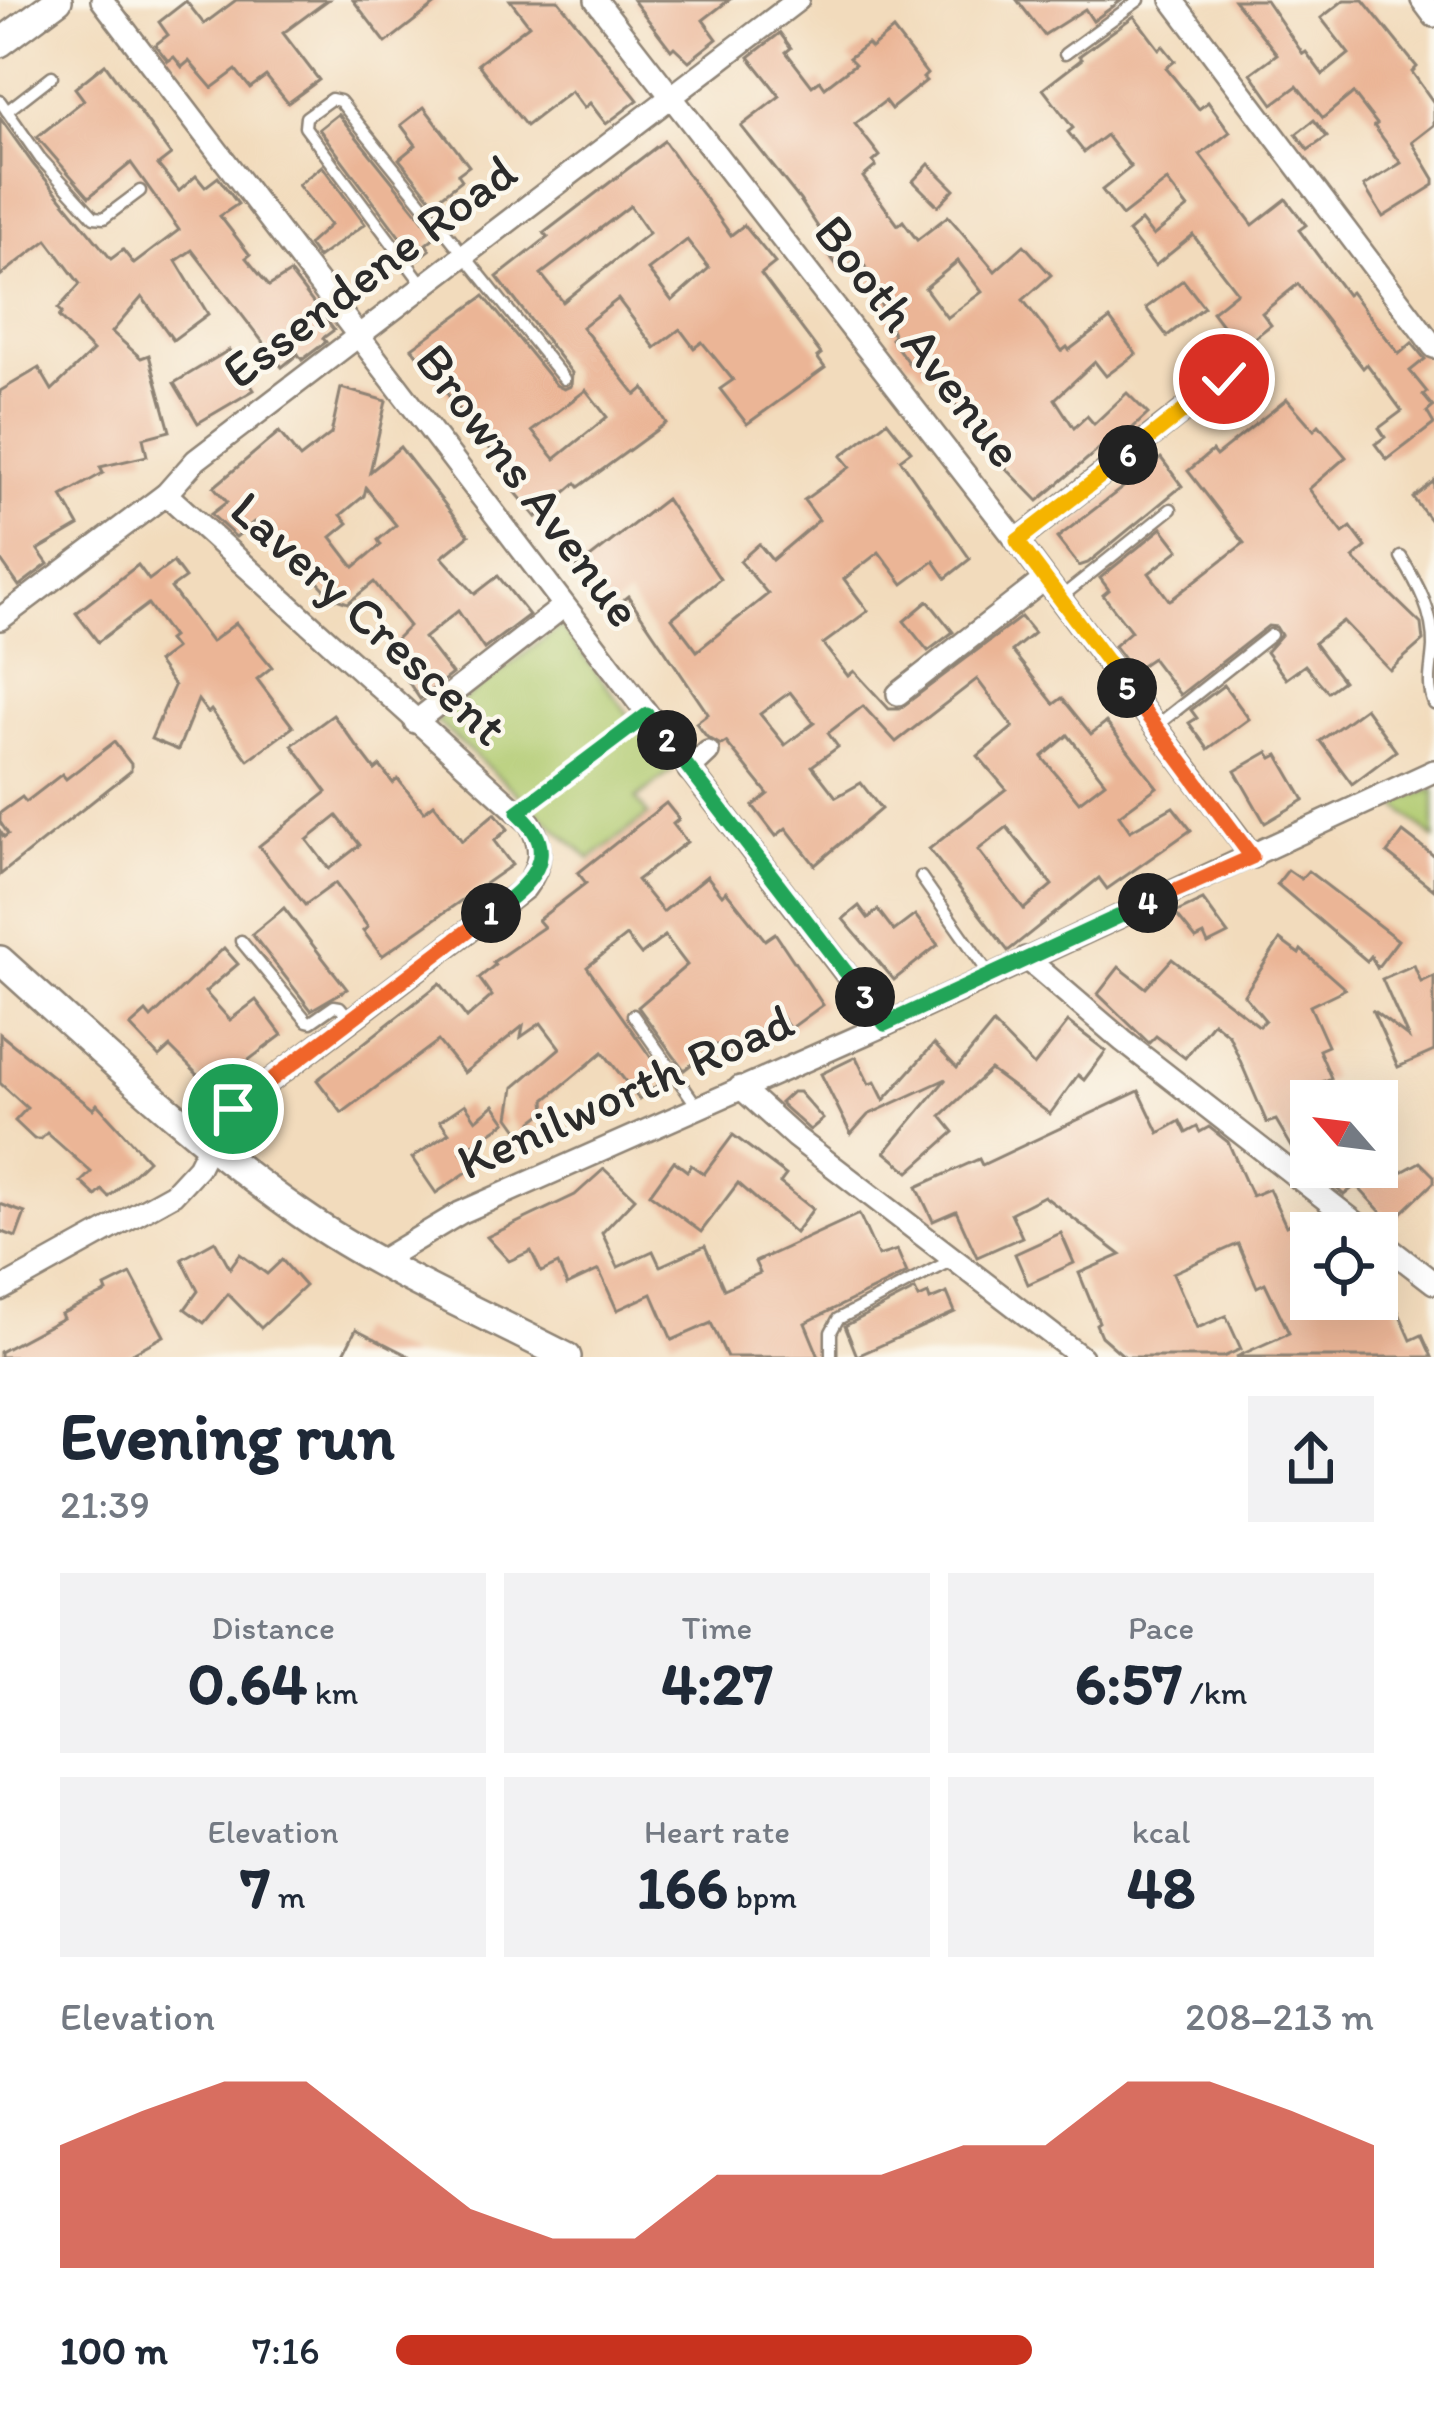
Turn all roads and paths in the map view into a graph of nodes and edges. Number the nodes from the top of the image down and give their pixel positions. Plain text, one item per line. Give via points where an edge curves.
1 (58, 0) edge
2 (102, 0) edge
3 (596, 0) edge
4 (798, 0) edge
5 (1139, 0) edge
6 (1172, 0) edge
7 (1422, 0) edge
8 (1434, 16) edge
9 (0, 44) edge
10 (1066, 54) dead end
11 (52, 76) dead end
12 (672, 95) junction
13 (3, 106) edge
14 (140, 191) dead end
15 (461, 256) junction
16 (424, 286) junction
17 (358, 336) junction
18 (1434, 347) edge
19 (564, 379) dead end
20 (1224, 379) dead end
21 (166, 494) junction
22 (1171, 509) dead end
23 (1017, 541) junction
24 (1401, 557) dead end
25 (1045, 579) junction
26 (1060, 598) junction
27 (564, 606) junction
28 (0, 619) edge
29 (1271, 635) dead end
30 (898, 694) dead end
31 (1434, 704) edge
32 (647, 715) junction
33 (415, 722) junction
34 (1156, 726) junction
35 (708, 752) dead end
36 (689, 770) junction
37 (1434, 771) edge
38 (518, 812) junction
39 (1252, 857) junction
40 (921, 877) dead end
41 (241, 941) dead end
42 (1026, 958) junction
43 (0, 960) edge
44 (990, 975) junction
45 (633, 1015) dead end
46 (350, 1018) junction
47 (885, 1024) junction
48 (740, 1087) junction
49 (697, 1106) junction
50 (209, 1145) junction
51 (1342, 1212) edge
52 (1398, 1255) edge
53 (954, 1259) junction
54 (380, 1261) junction
55 (1434, 1283) edge
56 (0, 1290) edge
57 (567, 1357) edge
58 (831, 1357) edge
59 (1081, 1357) edge

1 - 9 street
2 - 17 street, Browns Avenue
3 - 12 street, Booth Avenue
4 - 12 street, Essendene Road
5 - 10 lane
6 - 18 street
7 - 8 street
11 - 13 lane
12 - 15 street, Essendene Road
12 - 23 street, Booth Avenue
13 - 14 lane via 94,217
15 - 16 street, Essendene Road
15 - 16 lane via 340,101 306,117 304,127
15 - 19 lane
16 - 17 street, Essendene Road
17 - 21 street, Essendene Road via 196,460
17 - 27 street, Browns Avenue
20 - 23 street
21 - 28 street, Essendene Road
21 - 33 street, Lavery Crescent
22 - 26 lane
23 - 25 street, Booth Avenue
24 - 31 lane via 1430,612
25 - 26 street, Booth Avenue
25 - 30 street
26 - 34 street, Booth Avenue
27 - 32 street, Browns Avenue
27 - 33 street
29 - 34 lane
32 - 36 street, Browns Avenue
32 - 38 path
33 - 38 street, Lavery Crescent
34 - 39 street, Booth Avenue
35 - 36 street
36 - 47 street, Browns Avenue
37 - 39 street, Kenilworth Road
38 - 46 street, Lavery Crescent via 540,841 525,888
39 - 42 street, Kenilworth Road
40 - 44 lane
41 - 46 lane via 307,1021 334,1006
42 - 44 street, Kenilworth Road
42 - 51 street
43 - 50 street
44 - 47 street, Kenilworth Road
45 - 49 lane
46 - 50 street, Lavery Crescent via 233,1109
47 - 48 street, Kenilworth Road
48 - 49 street, Kenilworth Road
48 - 53 street
49 - 54 street, Kenilworth Road via 460,1213
50 - 54 street
50 - 56 street, Lavery Crescent via 173,1194
52 - 55 street
53 - 58 lane via 838,1319
53 - 59 street
54 - 57 street

